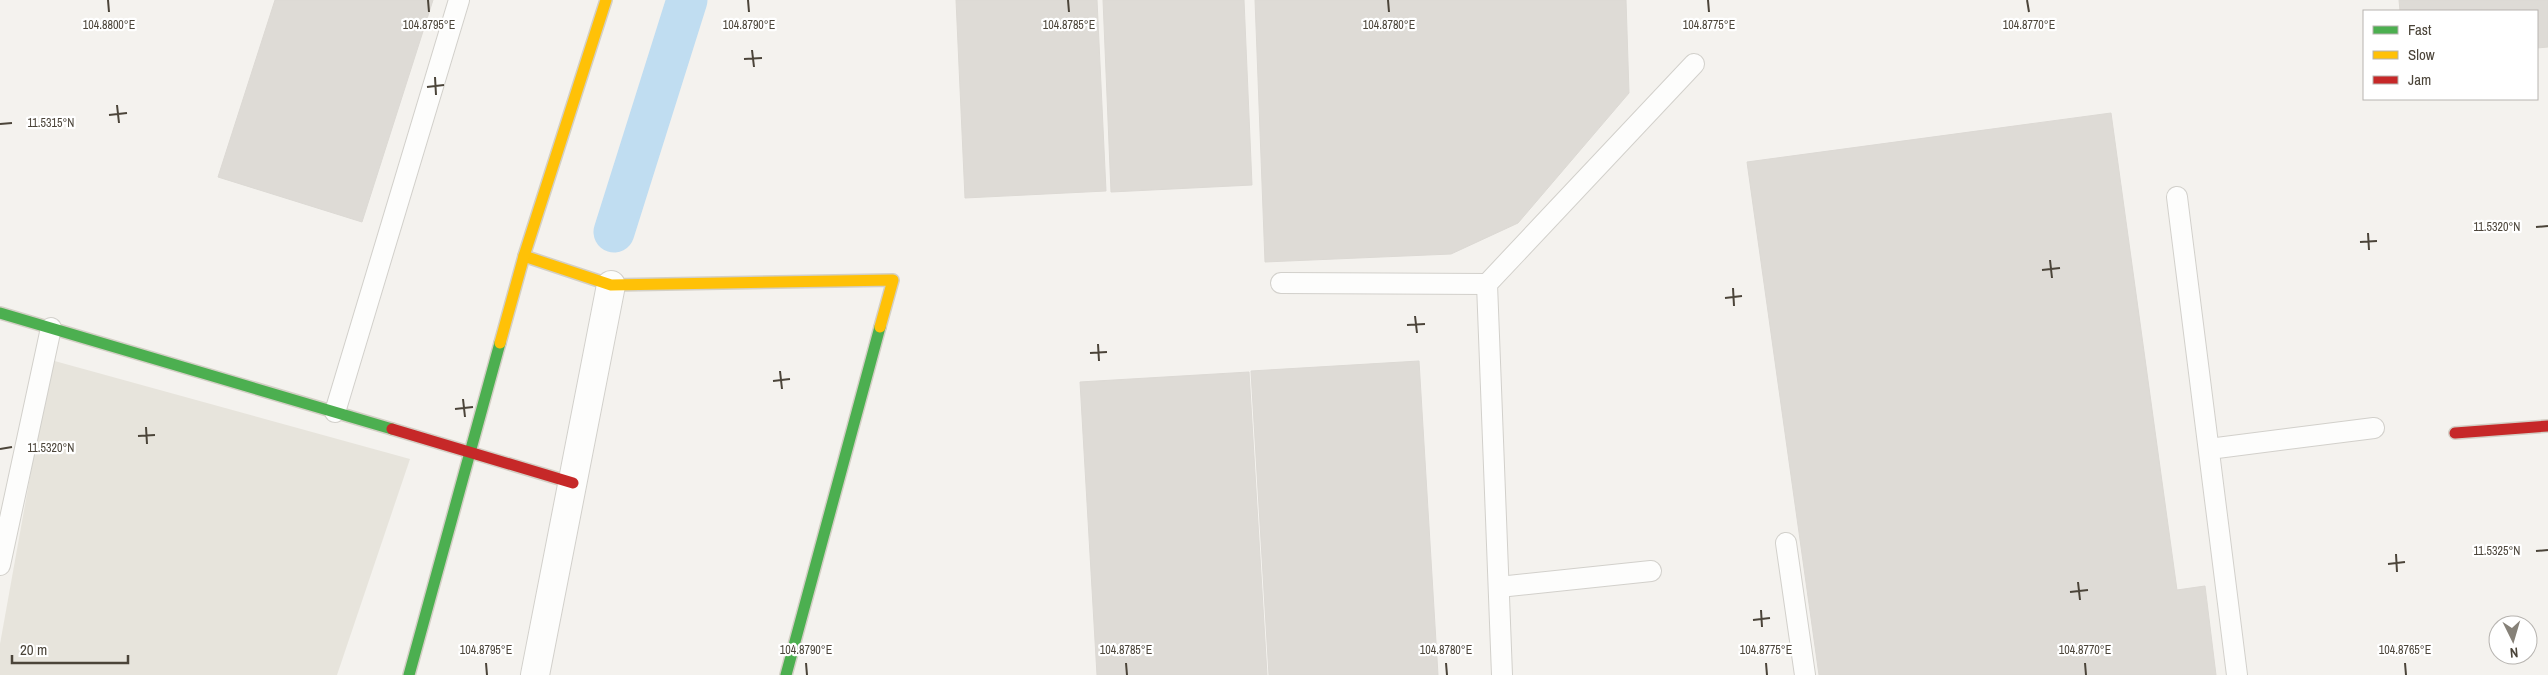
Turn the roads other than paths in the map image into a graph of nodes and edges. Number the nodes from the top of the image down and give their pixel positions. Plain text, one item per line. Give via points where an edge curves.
1 (459, 0) edge
2 (606, 0) edge
3 (1694, 64) dead end
4 (2177, 197) dead end
5 (524, 256) junction
6 (1281, 283) dead end
7 (1487, 284) junction
8 (611, 285) junction
9 (0, 313) edge
10 (51, 328) junction
11 (335, 412) junction
12 (2548, 426) edge
13 (2374, 428) dead end
14 (2455, 433) dead end
15 (2209, 449) junction
16 (470, 453) junction
17 (573, 483) junction
18 (1786, 543) dead end
19 (0, 564) edge
20 (1651, 571) dead end
21 (1498, 587) junction
22 (409, 675) edge
23 (535, 675) edge
24 (786, 675) edge
25 (1502, 675) edge
26 (1805, 675) edge
27 (2237, 675) edge

1 - 11 lane
2 - 5 street
3 - 7 lane
4 - 15 lane
5 - 8 street
5 - 16 street
6 - 7 lane
7 - 21 lane
8 - 17 street
8 - 24 street via 893,280
9 - 10 street
10 - 11 street
10 - 19 lane
11 - 16 street
12 - 14 street
13 - 15 lane
15 - 27 lane
16 - 17 street
16 - 22 street
17 - 23 street
18 - 26 lane
20 - 21 lane
21 - 25 lane

